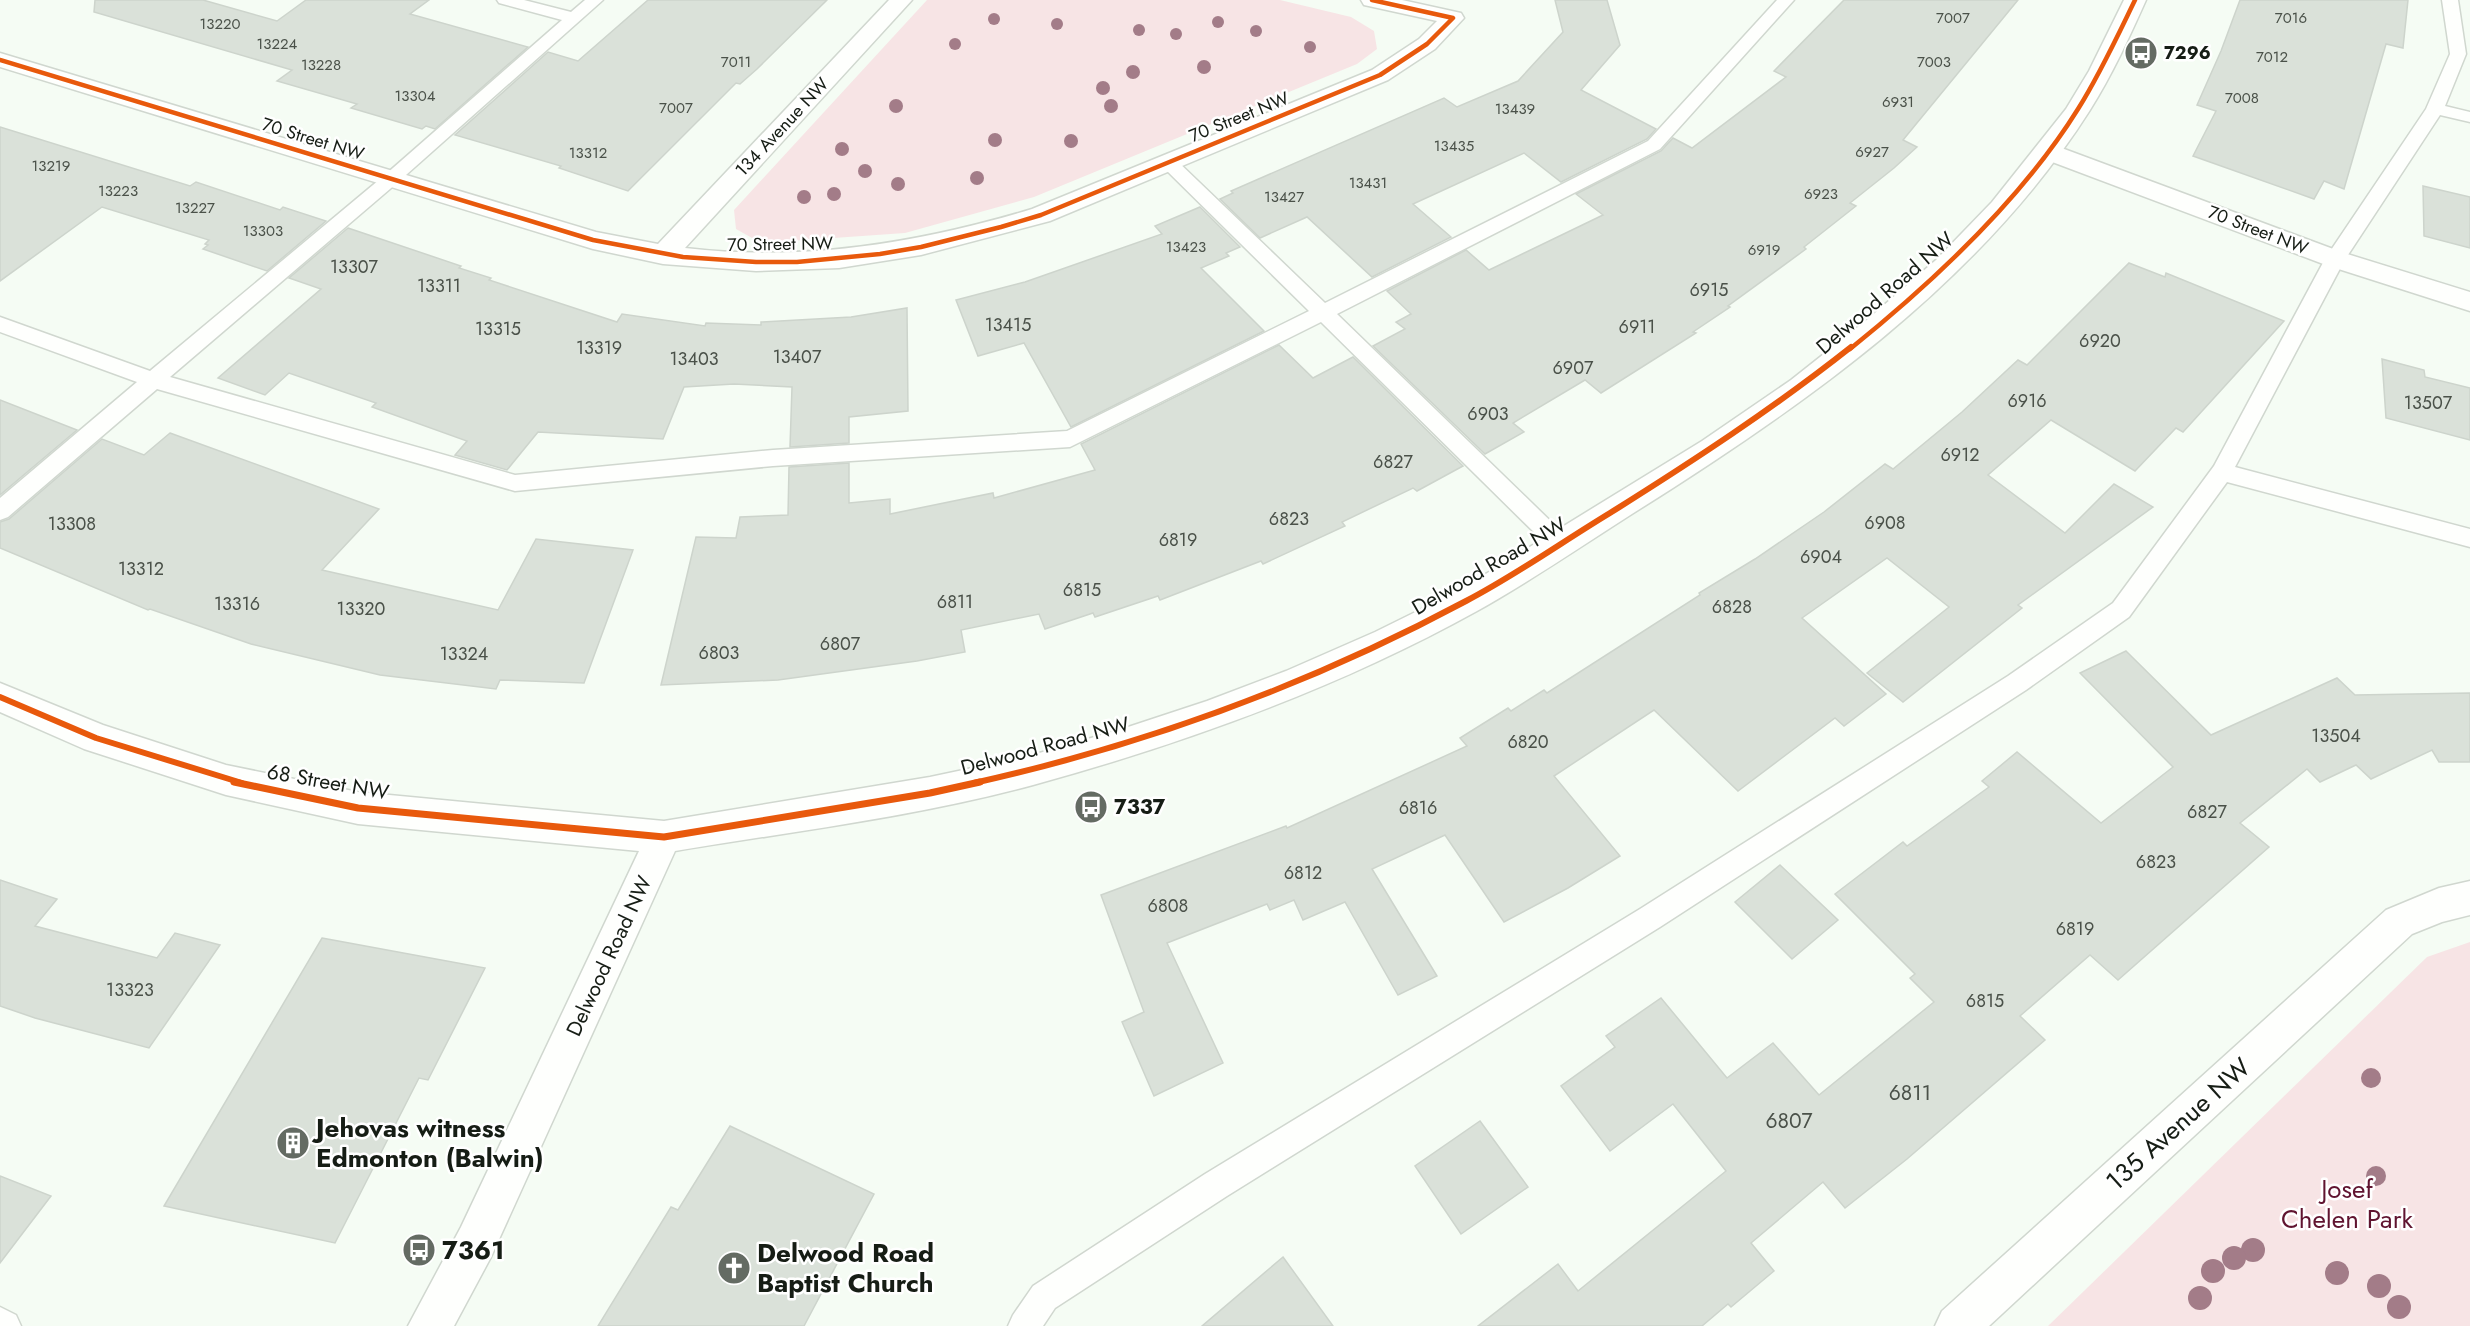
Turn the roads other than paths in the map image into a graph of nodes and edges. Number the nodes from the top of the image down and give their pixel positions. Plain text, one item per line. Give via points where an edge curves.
1 (505, 0) edge
2 (595, 0) edge
3 (901, 0) edge
4 (1372, 0) edge
5 (1786, 0) edge
6 (2135, 0) edge
7 (2450, 0) edge
8 (574, 18) junction
9 (0, 60) edge
10 (2435, 109) junction
11 (2470, 117) edge
12 (2048, 151) junction
13 (1168, 162) junction
14 (391, 179) junction
15 (663, 255) junction
16 (2336, 259) junction
17 (2470, 302) edge
18 (1323, 312) junction
19 (0, 324) edge
20 (153, 380) junction
21 (2222, 472) junction
22 (0, 511) edge
23 (2470, 537) edge
24 (1560, 544) junction
25 (0, 697) edge
26 (664, 837) junction
27 (2470, 898) edge
28 (0, 1323) edge
29 (5, 1326) edge
30 (430, 1326) edge
31 (1024, 1326) edge
32 (1957, 1326) edge

1 - 8 lane
2 - 8 lane
3 - 15 street, 134 Avenue NW
4 - 13 street, 70 Street NW via 1453,18 1427,44 1380,75
5 - 18 lane via 1654,145
6 - 12 street, Delwood Road NW via 2078,111
7 - 10 lane via 2458,54
8 - 14 lane
9 - 14 street, 70 Street NW
10 - 11 lane
10 - 16 lane
12 - 16 street, 70 Street NW
12 - 24 street, Delwood Road NW via 2001,208 1945,266 1878,326 1801,387 1712,449
13 - 15 street, 70 Street NW via 1041,215 937,245 793,261
13 - 18 lane
14 - 15 street, 70 Street NW via 592,240
14 - 20 lane
16 - 17 street, 70 Street NW
16 - 21 lane
18 - 20 lane via 1070,439 772,458 515,483
18 - 24 lane
19 - 20 lane
20 - 22 lane
21 - 23 lane
21 - 31 lane via 2121,610 2017,683 1650,918 1206,1191 1044,1297
24 - 26 street, Delwood Road NW via 1469,600 1387,642 1288,686 1122,744 1029,771 930,793
25 - 26 street, 68 Street NW via 96,738 226,780 347,805
26 - 30 street, Delwood Road NW via 476,1242
27 - 32 street, 135 Avenue NW via 2439,905 2399,922
28 - 29 lane

